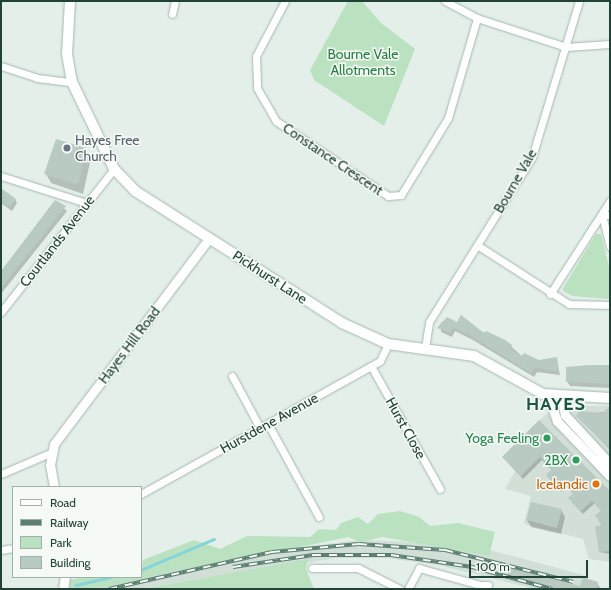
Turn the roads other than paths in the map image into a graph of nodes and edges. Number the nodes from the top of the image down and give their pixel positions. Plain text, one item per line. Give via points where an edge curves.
1 (70, 1) edge
2 (175, 1) edge
3 (285, 1) edge
4 (445, 1) edge
5 (578, 1) edge
6 (172, 14) dead end
7 (477, 18) junction
8 (610, 44) edge
9 (566, 47) junction
10 (1, 66) edge
11 (72, 82) junction
12 (114, 169) junction
13 (1, 176) edge
14 (610, 201) edge
15 (86, 203) junction
16 (602, 215) junction
17 (610, 215) edge
18 (209, 238) junction
19 (477, 245) junction
20 (610, 247) edge
21 (550, 294) junction
22 (610, 305) edge
23 (1, 312) edge
24 (388, 344) junction
25 (425, 348) junction
26 (371, 366) junction
27 (232, 376) dead end
28 (548, 395) junction
29 (562, 397) junction
30 (610, 398) edge
31 (268, 424) junction
32 (260, 428) junction
33 (50, 452) junction
34 (610, 464) edge
35 (1, 474) edge
36 (610, 476) edge
37 (54, 486) edge
38 (440, 489) dead end
39 (142, 493) edge
40 (319, 517) dead end
41 (12, 548) edge
42 (1, 550) edge
43 (312, 568) dead end
44 (64, 578) edge
45 (488, 585) dead end
46 (480, 587) edge
47 (63, 589) edge
48 (400, 589) edge
49 (408, 589) edge

1 - 11 main road, Pickhurst Lane via 67,54
2 - 6 street
3 - 7 street, Constance Crescent via 256,56 257,88 276,121 388,196 401,195 448,118
4 - 7 street
5 - 9 street, Bourne Vale
7 - 9 street
8 - 9 street
9 - 19 street, Bourne Vale via 532,157
10 - 11 street via 37,78
11 - 12 main road, Pickhurst Lane
12 - 15 street, Courtlands Avenue
12 - 18 main road, Pickhurst Lane via 135,191
13 - 15 street
14 - 16 street
15 - 23 street, Courtlands Avenue
16 - 17 street
16 - 20 street
16 - 21 street
18 - 24 main road, Pickhurst Lane via 342,323
18 - 33 street, Hayes Hill Road
19 - 21 street
19 - 25 street, Bourne Vale via 428,322
21 - 22 street via 569,304
24 - 25 main road, Pickhurst Lane
24 - 26 street, Hurstdene Avenue via 380,361
25 - 28 main road, Pickhurst Lane via 474,356
26 - 31 street, Hurstdene Avenue
26 - 38 street, Hurst Close
27 - 32 street
28 - 29 main road, Pickhurst Lane
28 - 36 street via 557,421
29 - 30 main road, Pickhurst Lane
29 - 34 street via 565,415
31 - 32 street, Hurstdene Avenue
31 - 40 street
32 - 39 street, Hurstdene Avenue
33 - 35 street
33 - 37 street
41 - 42 street
43 - 48 street via 358,568
44 - 47 street
45 - 46 street
46 - 49 street via 419,568

